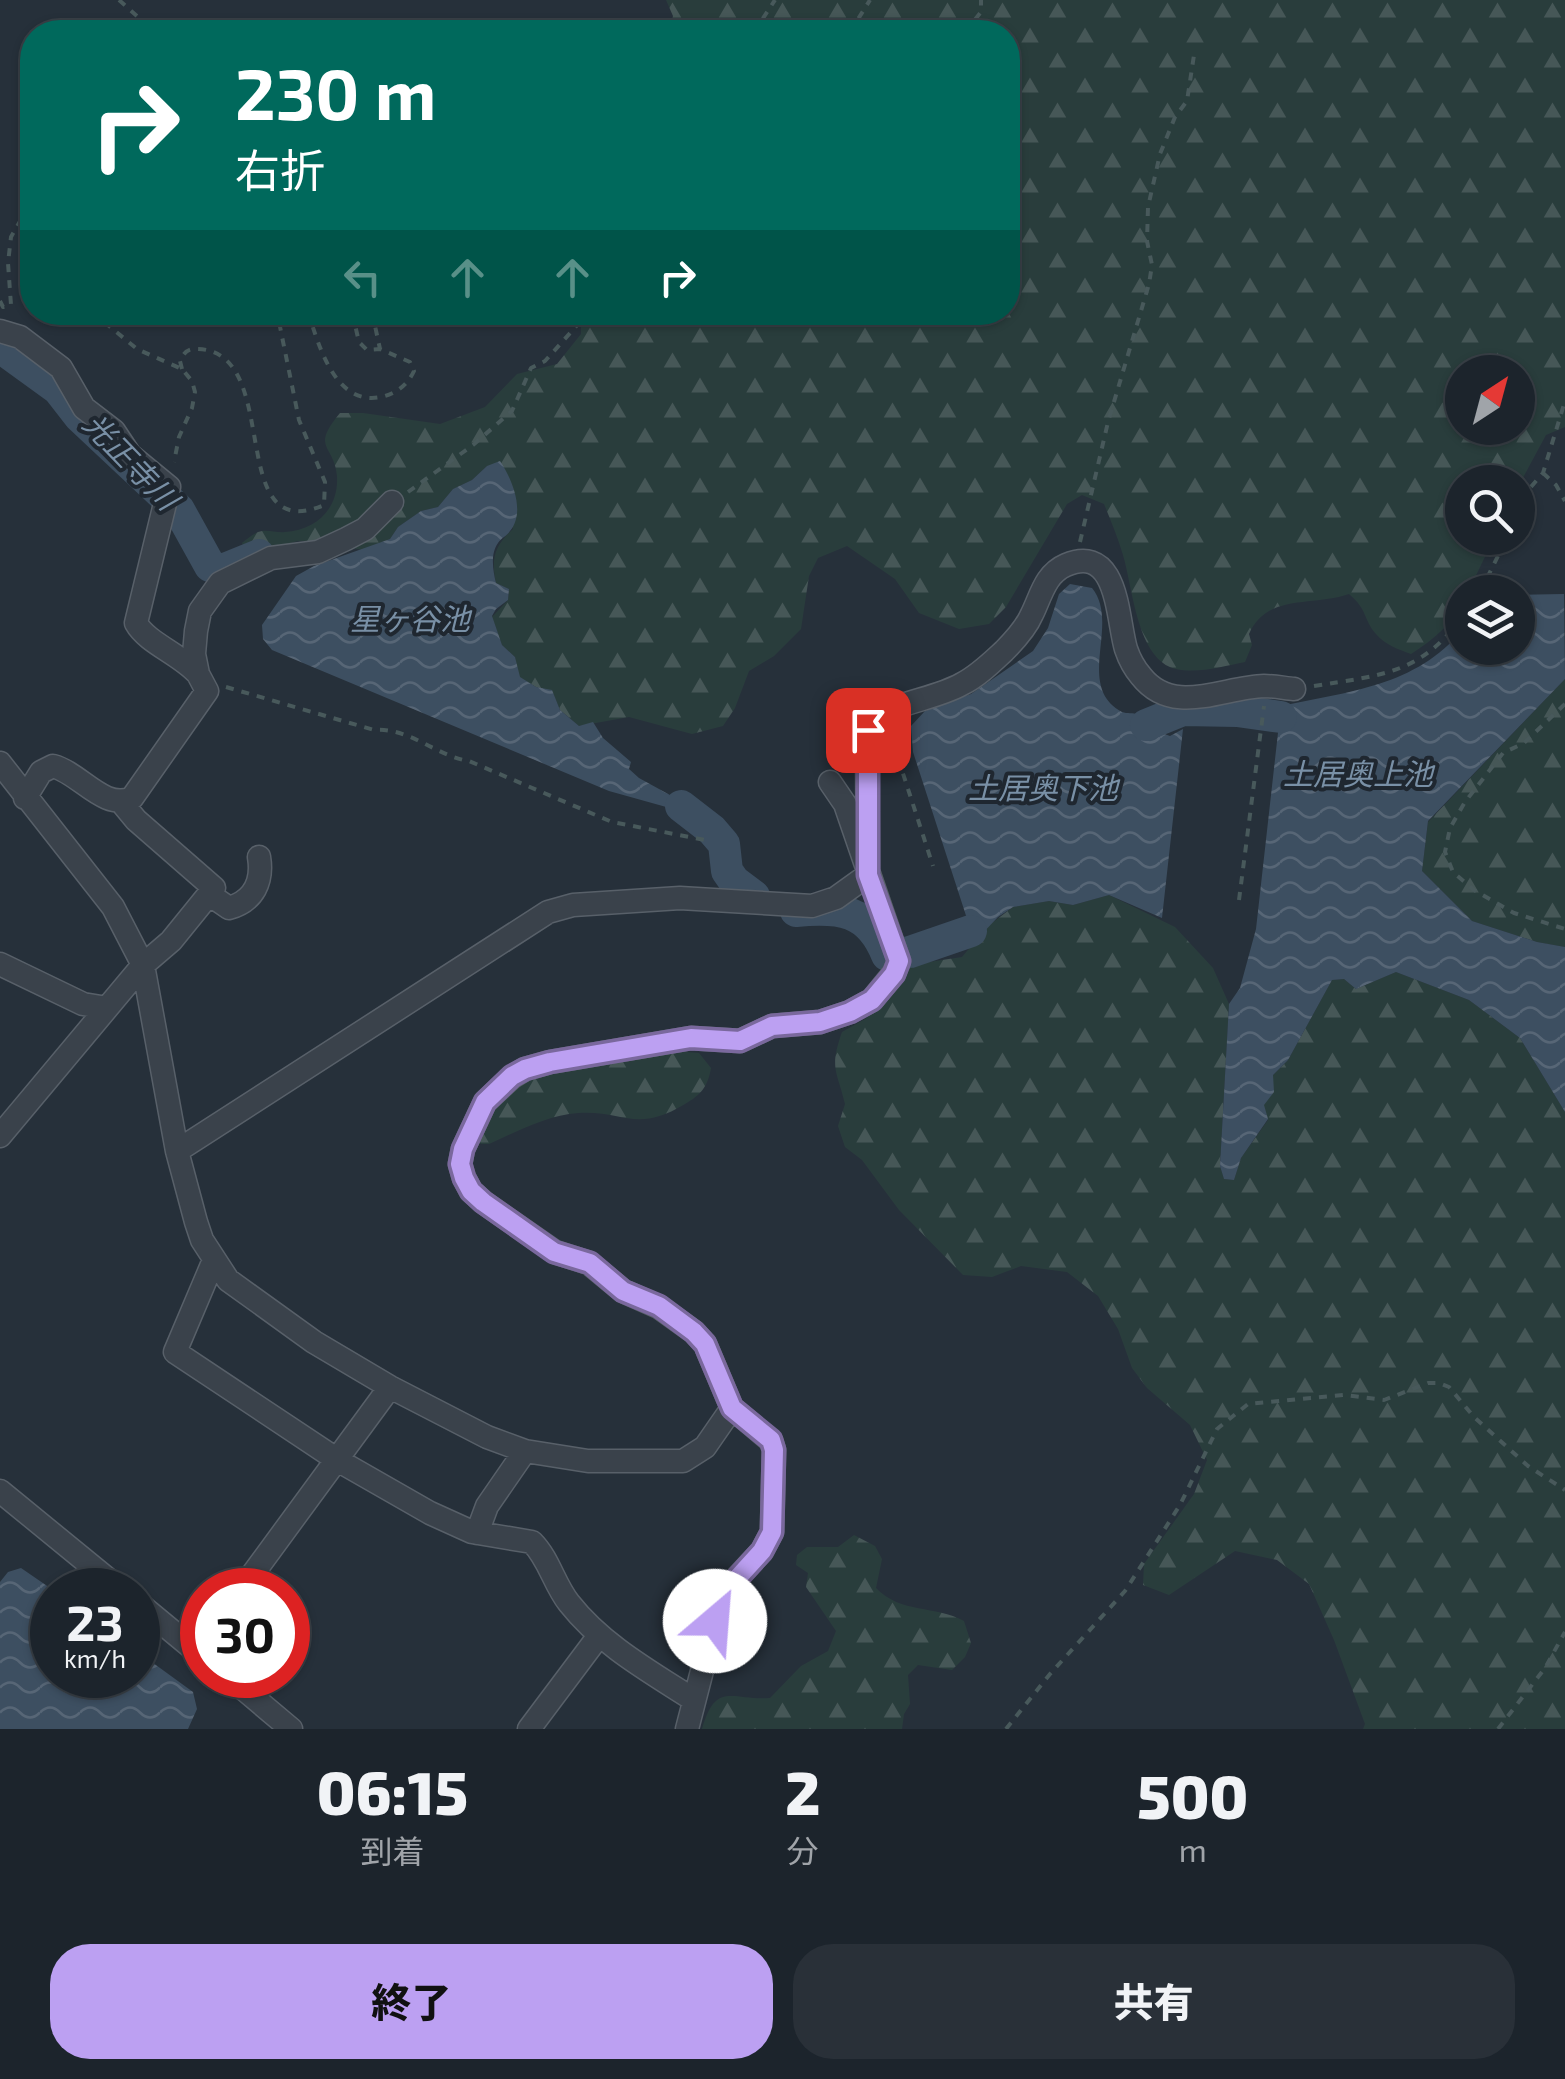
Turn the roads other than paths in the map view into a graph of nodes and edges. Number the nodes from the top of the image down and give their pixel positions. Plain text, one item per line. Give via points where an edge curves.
1 (0, 331) edge
2 (392, 502) road end
3 (202, 680) junction
4 (1294, 689) road end
5 (0, 763) edge
6 (830, 782) dead end
7 (24, 798) junction
8 (122, 803) junction
9 (260, 857) dead end
10 (868, 875) junction
11 (210, 895) junction
12 (0, 964) edge
13 (143, 965) junction
14 (106, 1008) junction
15 (0, 1136) edge
16 (178, 1151) junction
17 (214, 1260) junction
18 (390, 1387) junction
19 (732, 1408) junction
20 (525, 1451) junction
21 (339, 1461) junction
22 (3, 1500) edge
23 (477, 1533) junction
24 (92, 1568) edge
25 (259, 1568) edge
26 (598, 1637) junction
27 (254, 1698) edge
28 (694, 1700) junction
29 (291, 1729) edge
30 (530, 1729) edge
31 (687, 1729) edge

1 - 3 street via 20,337 61,368 84,408 169,487 136,622
2 - 3 street via 332,546 272,558 220,583 200,611 194,654
3 - 8 street via 204,697
4 - 10 street via 1262,686 1198,698 1155,690 1127,652 1115,588 1093,564 1061,567 1018,636 984,669 961,685 876,717 868,730
5 - 7 street
6 - 10 street via 845,804
7 - 8 street via 53,766
7 - 13 street via 112,907
8 - 11 street via 214,888
9 - 11 street via 261,880 246,901 228,908
10 - 16 street via 812,906 680,898 548,912
10 - 19 street via 896,953 894,974 872,1000 820,1022 772,1026 740,1041 691,1038 525,1069 485,1102 463,1149 464,1178 483,1202 554,1252 590,1263 623,1291 659,1306 694,1332
11 - 13 street
12 - 14 street via 83,1004
13 - 14 street
13 - 16 street
14 - 15 street
16 - 17 street via 196,1222
17 - 18 street via 248,1297
17 - 21 street via 175,1352
18 - 20 street
18 - 21 street
19 - 20 street via 705,1447 684,1461 588,1461
19 - 28 street via 771,1440 772,1532 719,1606
20 - 23 street
21 - 23 street
21 - 25 street
22 - 24 street
23 - 26 street via 532,1542
26 - 28 street
26 - 30 street
27 - 29 street
28 - 31 street

